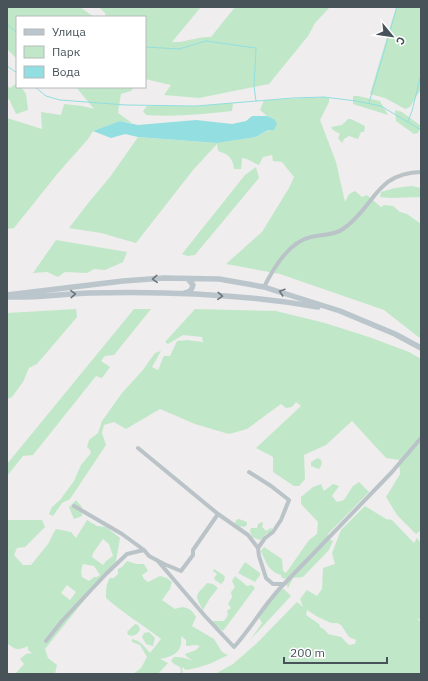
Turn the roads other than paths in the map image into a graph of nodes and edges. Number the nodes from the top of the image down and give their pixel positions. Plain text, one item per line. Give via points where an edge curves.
1 (421, 172) edge
2 (188, 279) junction
3 (264, 286) junction
4 (181, 294) junction
5 (7, 296) edge
6 (358, 319) junction
7 (421, 348) edge
8 (421, 438) edge
9 (138, 448) dead end
10 (249, 472) dead end
11 (74, 506) dead end
12 (218, 514) junction
13 (258, 548) junction
14 (144, 550) junction
15 (157, 560) junction
16 (284, 584) junction
17 (46, 641) dead end

1 - 3 street via 401,174 391,179 376,192 361,213 344,229 337,233 304,239 297,244 281,259
2 - 3 main road via 219,279
2 - 4 main road via 193,285 192,289
2 -> 5 main road via 123,281
6 -> 3 main road
5 -> 4 main road via 89,293
4 -> 6 main road via 287,302 318,307
6 - 7 main road
8 - 16 street via 392,472
9 - 12 street
10 - 13 street via 289,500 281,520
11 - 14 street
12 - 13 street via 248,535
12 - 15 street via 182,571
13 - 16 street via 266,578 273,584
14 - 15 street
14 - 17 street via 127,554
15 - 16 street via 234,647

